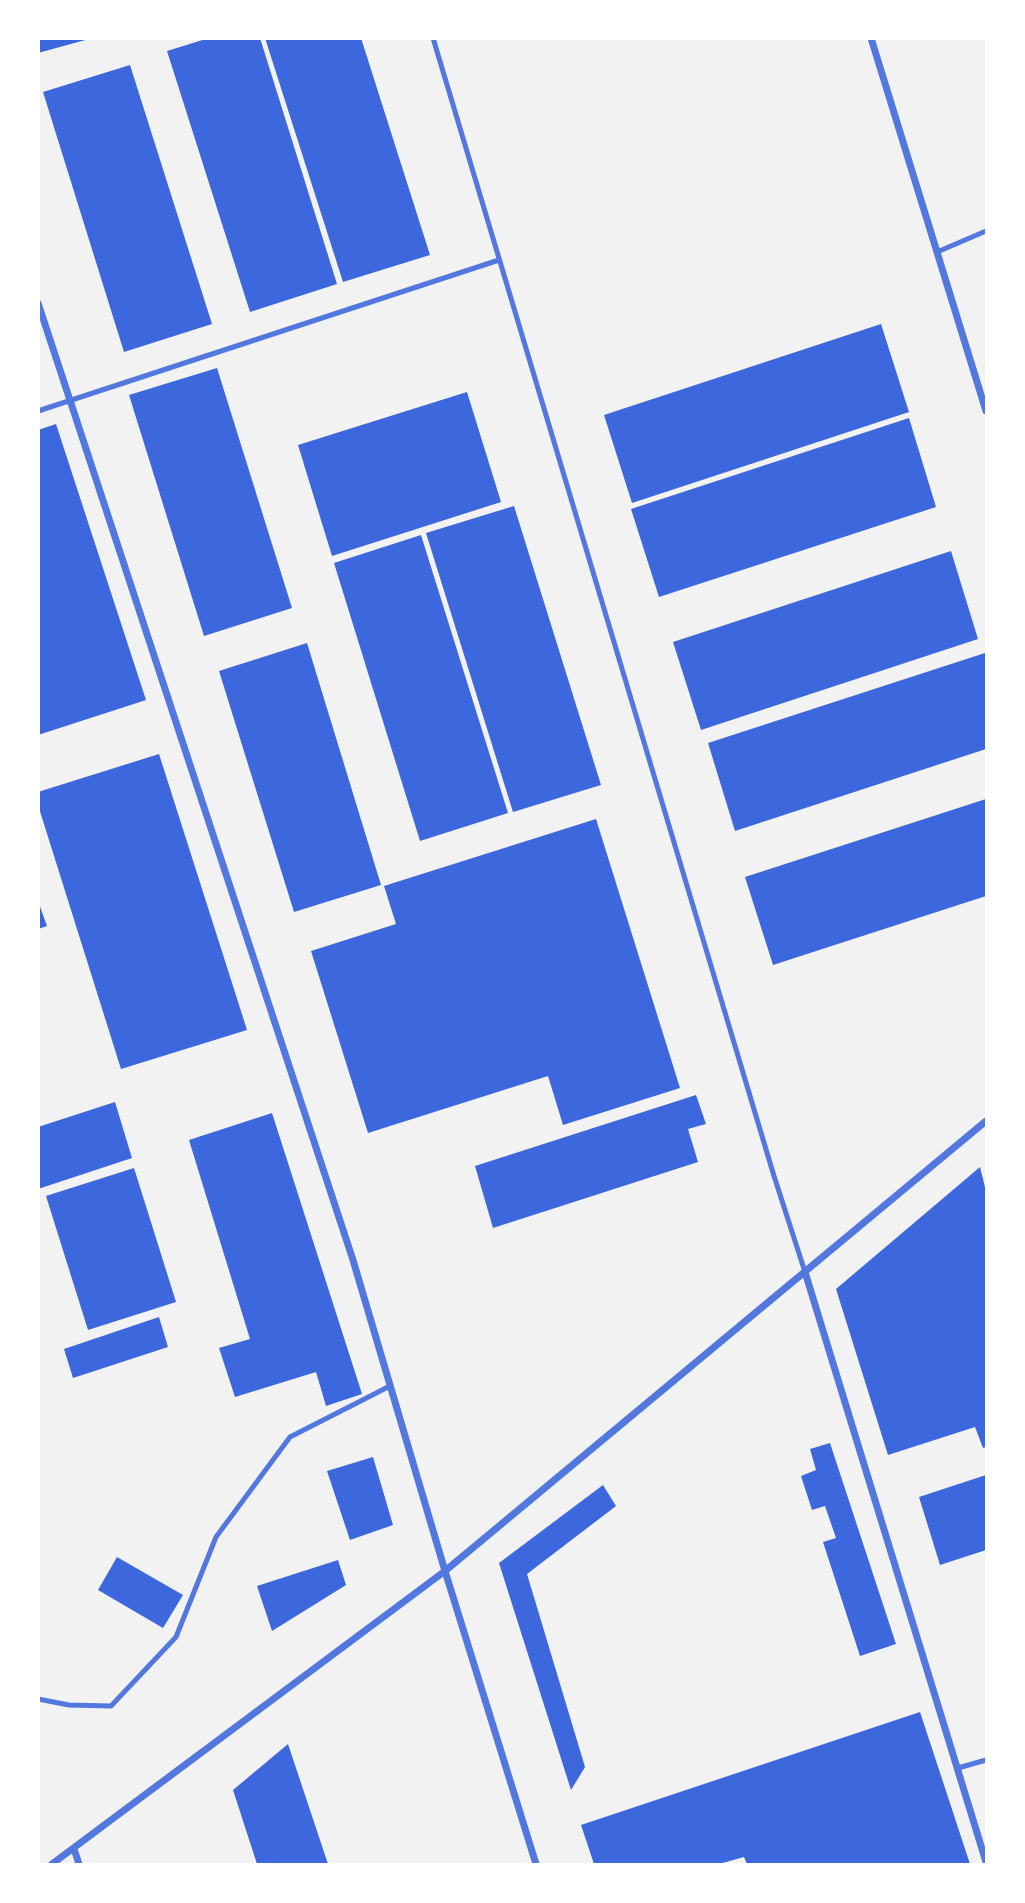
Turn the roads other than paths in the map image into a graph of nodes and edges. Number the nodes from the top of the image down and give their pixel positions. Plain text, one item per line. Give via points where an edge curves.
1 (433, 38) edge
2 (872, 38) edge
3 (986, 232) edge
4 (937, 252) junction
5 (499, 260) junction
6 (38, 303) edge
7 (70, 401) junction
8 (38, 411) edge
9 (986, 411) edge
10 (986, 1121) edge
11 (805, 1272) junction
12 (390, 1385) junction
13 (445, 1571) junction
14 (38, 1699) edge
15 (986, 1760) edge
16 (958, 1768) junction
17 (74, 1849) junction
18 (986, 1862) edge
19 (52, 1864) edge
20 (79, 1864) edge
21 (536, 1864) edge

1 - 5 lane
2 - 4 street
3 - 4 lane
4 - 9 street
5 - 7 lane
5 - 11 lane
6 - 7 street
7 - 8 lane
7 - 12 street
10 - 11 street
11 - 13 street
11 - 16 street
12 - 13 street
12 - 14 lane via 290,1437 216,1537 176,1637 111,1706
13 - 17 street
13 - 21 street
15 - 16 lane
16 - 18 street
17 - 19 street
17 - 20 street

